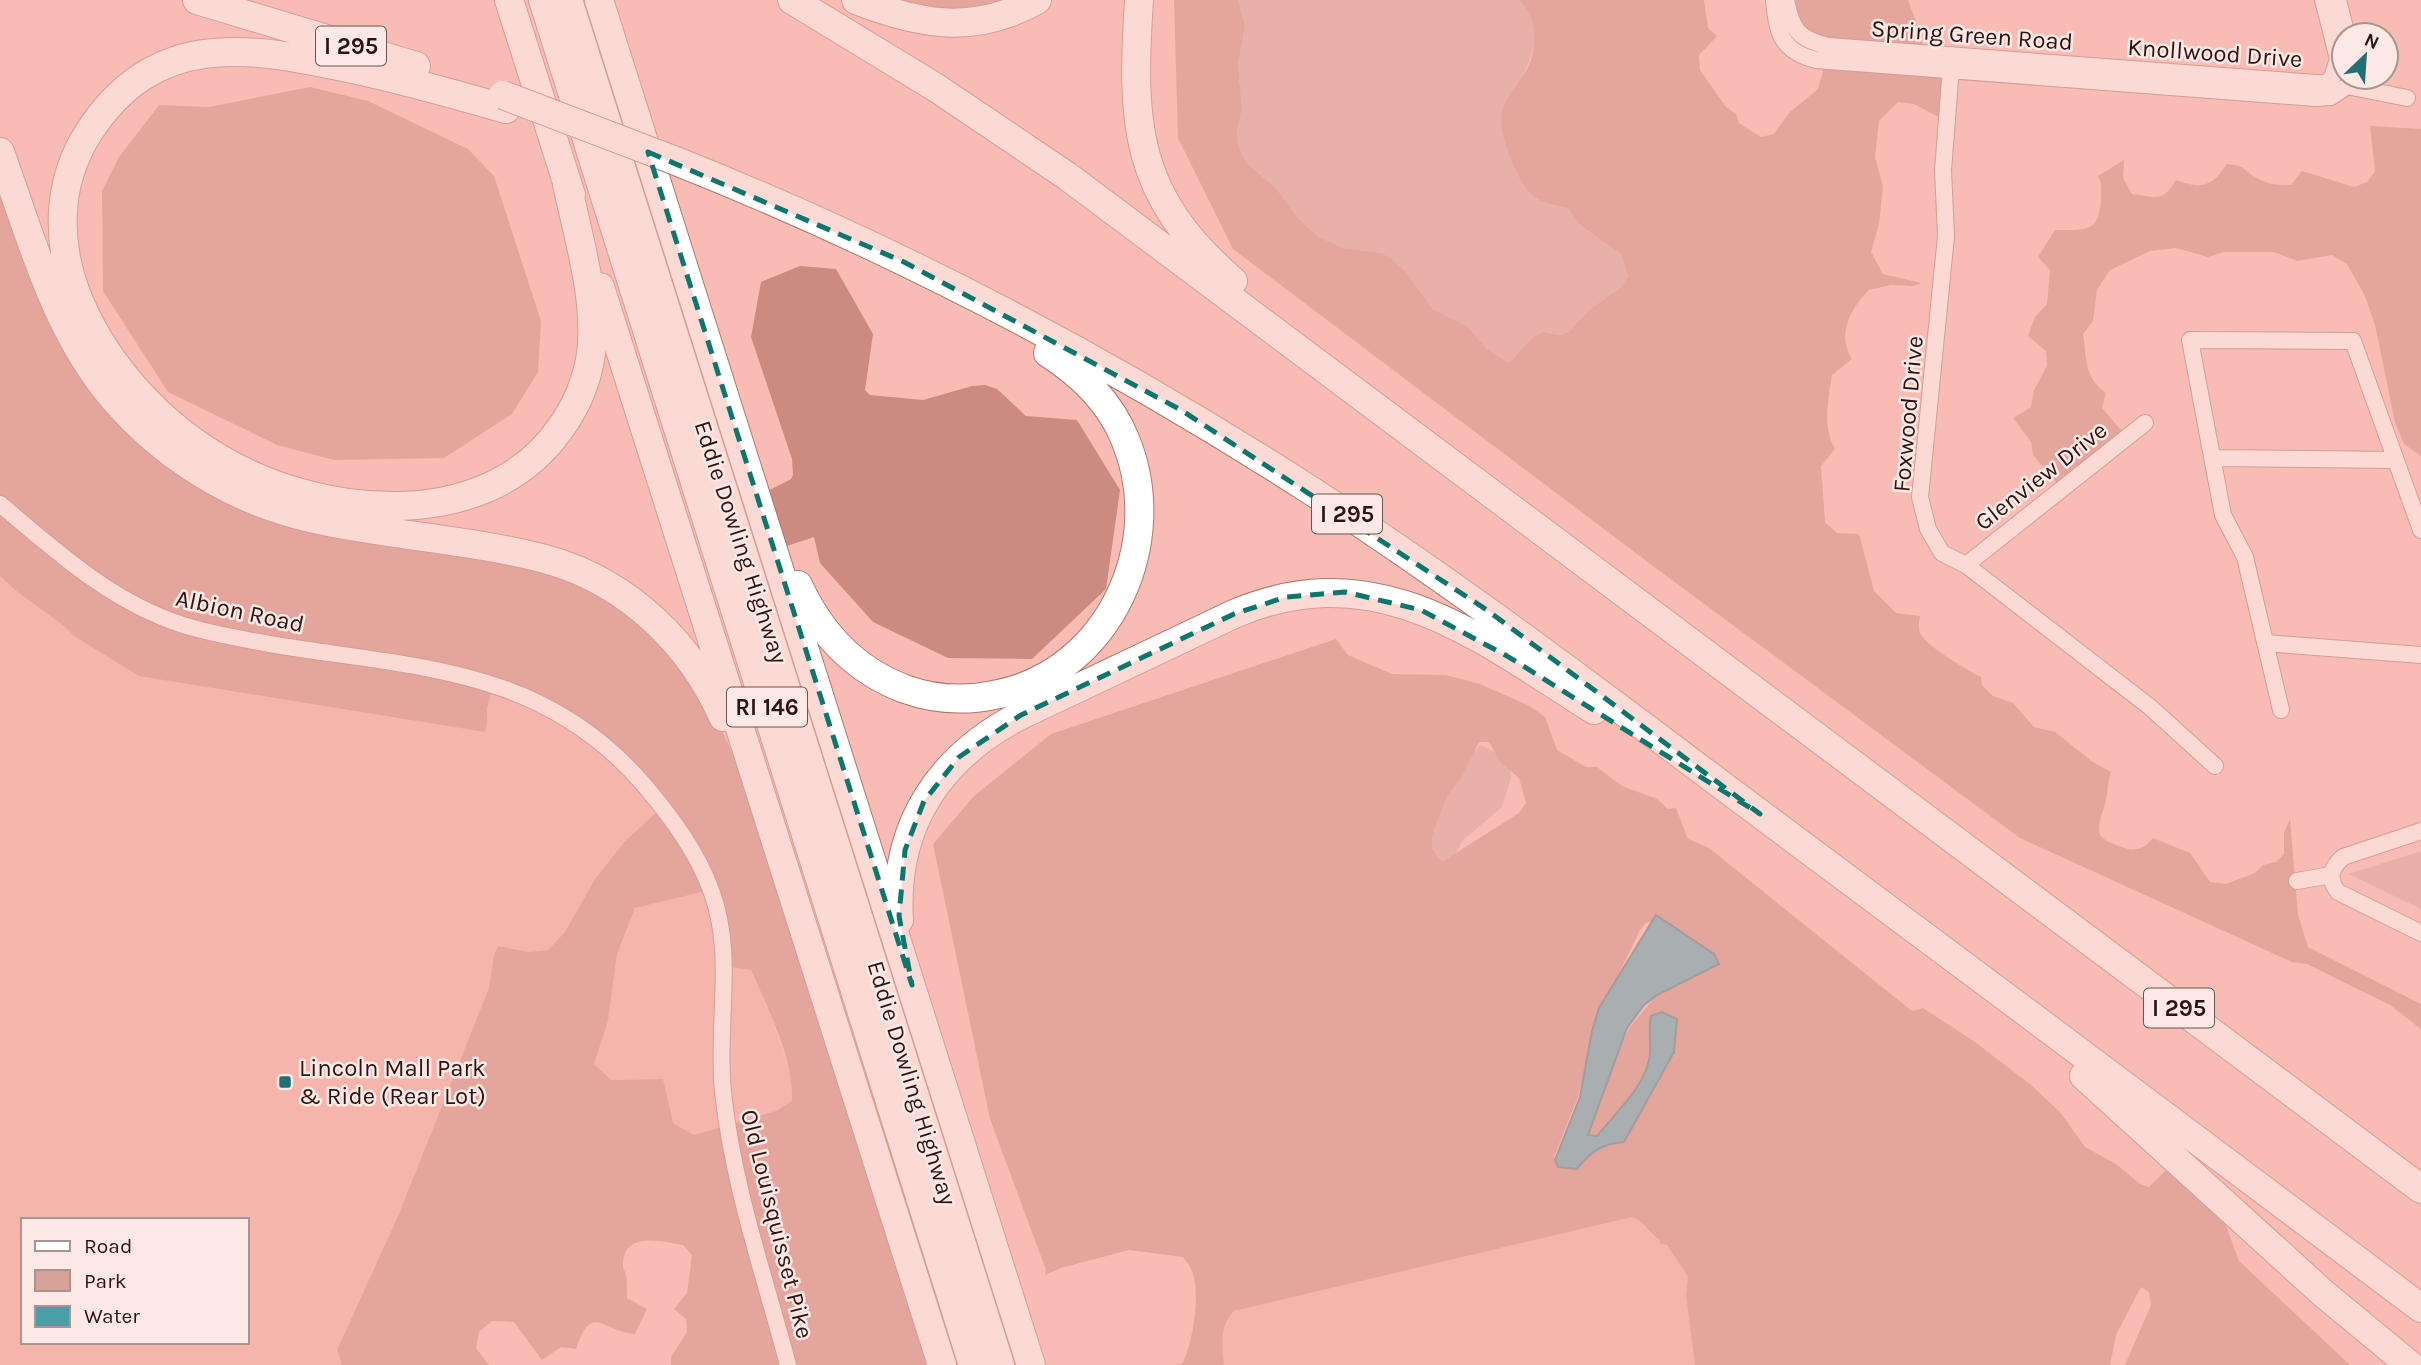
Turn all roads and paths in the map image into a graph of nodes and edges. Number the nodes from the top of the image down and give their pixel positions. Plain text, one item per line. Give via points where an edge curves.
1 (197, 0) edge
2 (509, 0) edge
3 (542, 0) edge
4 (568, 0) edge
5 (599, 0) edge
6 (792, 0) edge
7 (856, 0) edge
8 (1037, 0) edge
9 (1139, 0) edge
10 (1774, 0) edge
11 (1786, 0) edge
12 (2323, 0) edge
13 (2338, 0) edge
14 (2343, 21) edge
15 (1829, 54) junction
16 (1952, 63) junction
17 (2096, 74) junction
18 (2337, 91) edge
19 (2383, 91) edge
20 (2407, 98) dead end
21 (505, 102) junction
22 (0, 152) edge
23 (566, 179) junction
24 (904, 262) junction
25 (2145, 423) dead end
26 (1405, 429) junction
27 (740, 443) junction
28 (2213, 458) junction
29 (2396, 460) junction
30 (0, 504) edge
31 (2421, 530) edge
32 (1966, 565) junction
33 (2265, 643) junction
34 (2421, 655) edge
35 (504, 687) joint
36 (2281, 710) dead end
37 (2215, 766) dead end
38 (1760, 814) junction
39 (2421, 831) edge
40 (2331, 875) junction
41 (2297, 880) dead end
42 (791, 888) junction
43 (2421, 933) edge
44 (1949, 955) junction
45 (912, 985) junction
46 (2421, 1189) edge
47 (2421, 1308) edge
48 (788, 1365) edge
49 (942, 1365) edge
50 (973, 1365) edge
51 (1000, 1365) edge
52 (1031, 1365) edge
53 (2410, 1365) edge

1 - 21 highway, I 295 via 355,47
2 - 23 highway
3 - 50 highway, Eddie Dowling Highway / RI 146
4 - 51 highway, Eddie Dowling Highway / RI 146
5 - 27 highway
6 - 26 highway, I 295 via 1024,146
7 - 8 highway via 913,20 947,24 993,18
9 - 26 highway via 1135,89 1139,128 1149,168 1167,206 1192,241 1222,271
10 - 15 street via 1785,44 1805,57
11 - 15 street via 1799,34
12 - 17 street, Knollwood Drive via 2337,58 2332,78 2325,83
13 - 14 street
15 - 16 street, Spring Green Road
16 - 17 street, Spring Green Road
16 - 32 street, Foxwood Drive via 1943,170 1946,236 1920,497 1928,529 1942,552
17 - 18 street, Spring Green Road via 2315,98 2330,97
19 - 20 street
21 - 23 highway via 275,54 216,51 160,67 113,102 87,135 72,168 63,205 63,243 82,308 110,357 146,401 192,440 240,470 289,489 341,501 398,505 457,499 499,484 535,458 566,422 581,393 593,323
21 - 24 highway, I 295, bridge via 676,161
22 - 42 highway via 71,336 103,386 144,430 204,475 281,510 539,558 581,572 623,595 667,633 715,699
23 - 42 highway
24 - 27 highway via 1072,369 1096,393 1124,437 1139,489 1138,544 1121,596 1091,641 1051,674 989,696 956,699 924,695 880,679 840,649 811,610
24 - 38 highway, I 295 via 1137,384 1314,492 1487,611
25 - 32 street, Glenview Drive
26 - 46 highway, I 295
27 - 45 highway
28 - 29 street
28 - 29 street via 2190,340 2353,341
28 - 33 street via 2223,515 2245,557
29 - 31 street
30 - 35 street, Albion Road via 113,593 182,625 452,673
32 - 37 street, Foxwood Drive via 2150,707
33 - 34 street
33 - 36 street
35 - 48 street, Old Louisquisset Pike via 562,714 620,759 671,818 706,877 724,944 721,1063 730,1139
38 - 44 highway, I 295
38 - 45 highway via 1515,661 1421,610 1345,592 1286,597 1234,614 1021,715 988,733 946,770 924,801 905,850 899,916
39 - 40 street via 2343,857
40 - 41 street
40 - 43 street via 2338,892
42 - 49 highway
44 - 47 highway, I 295
44 - 53 highway via 2315,1286
45 - 52 highway

